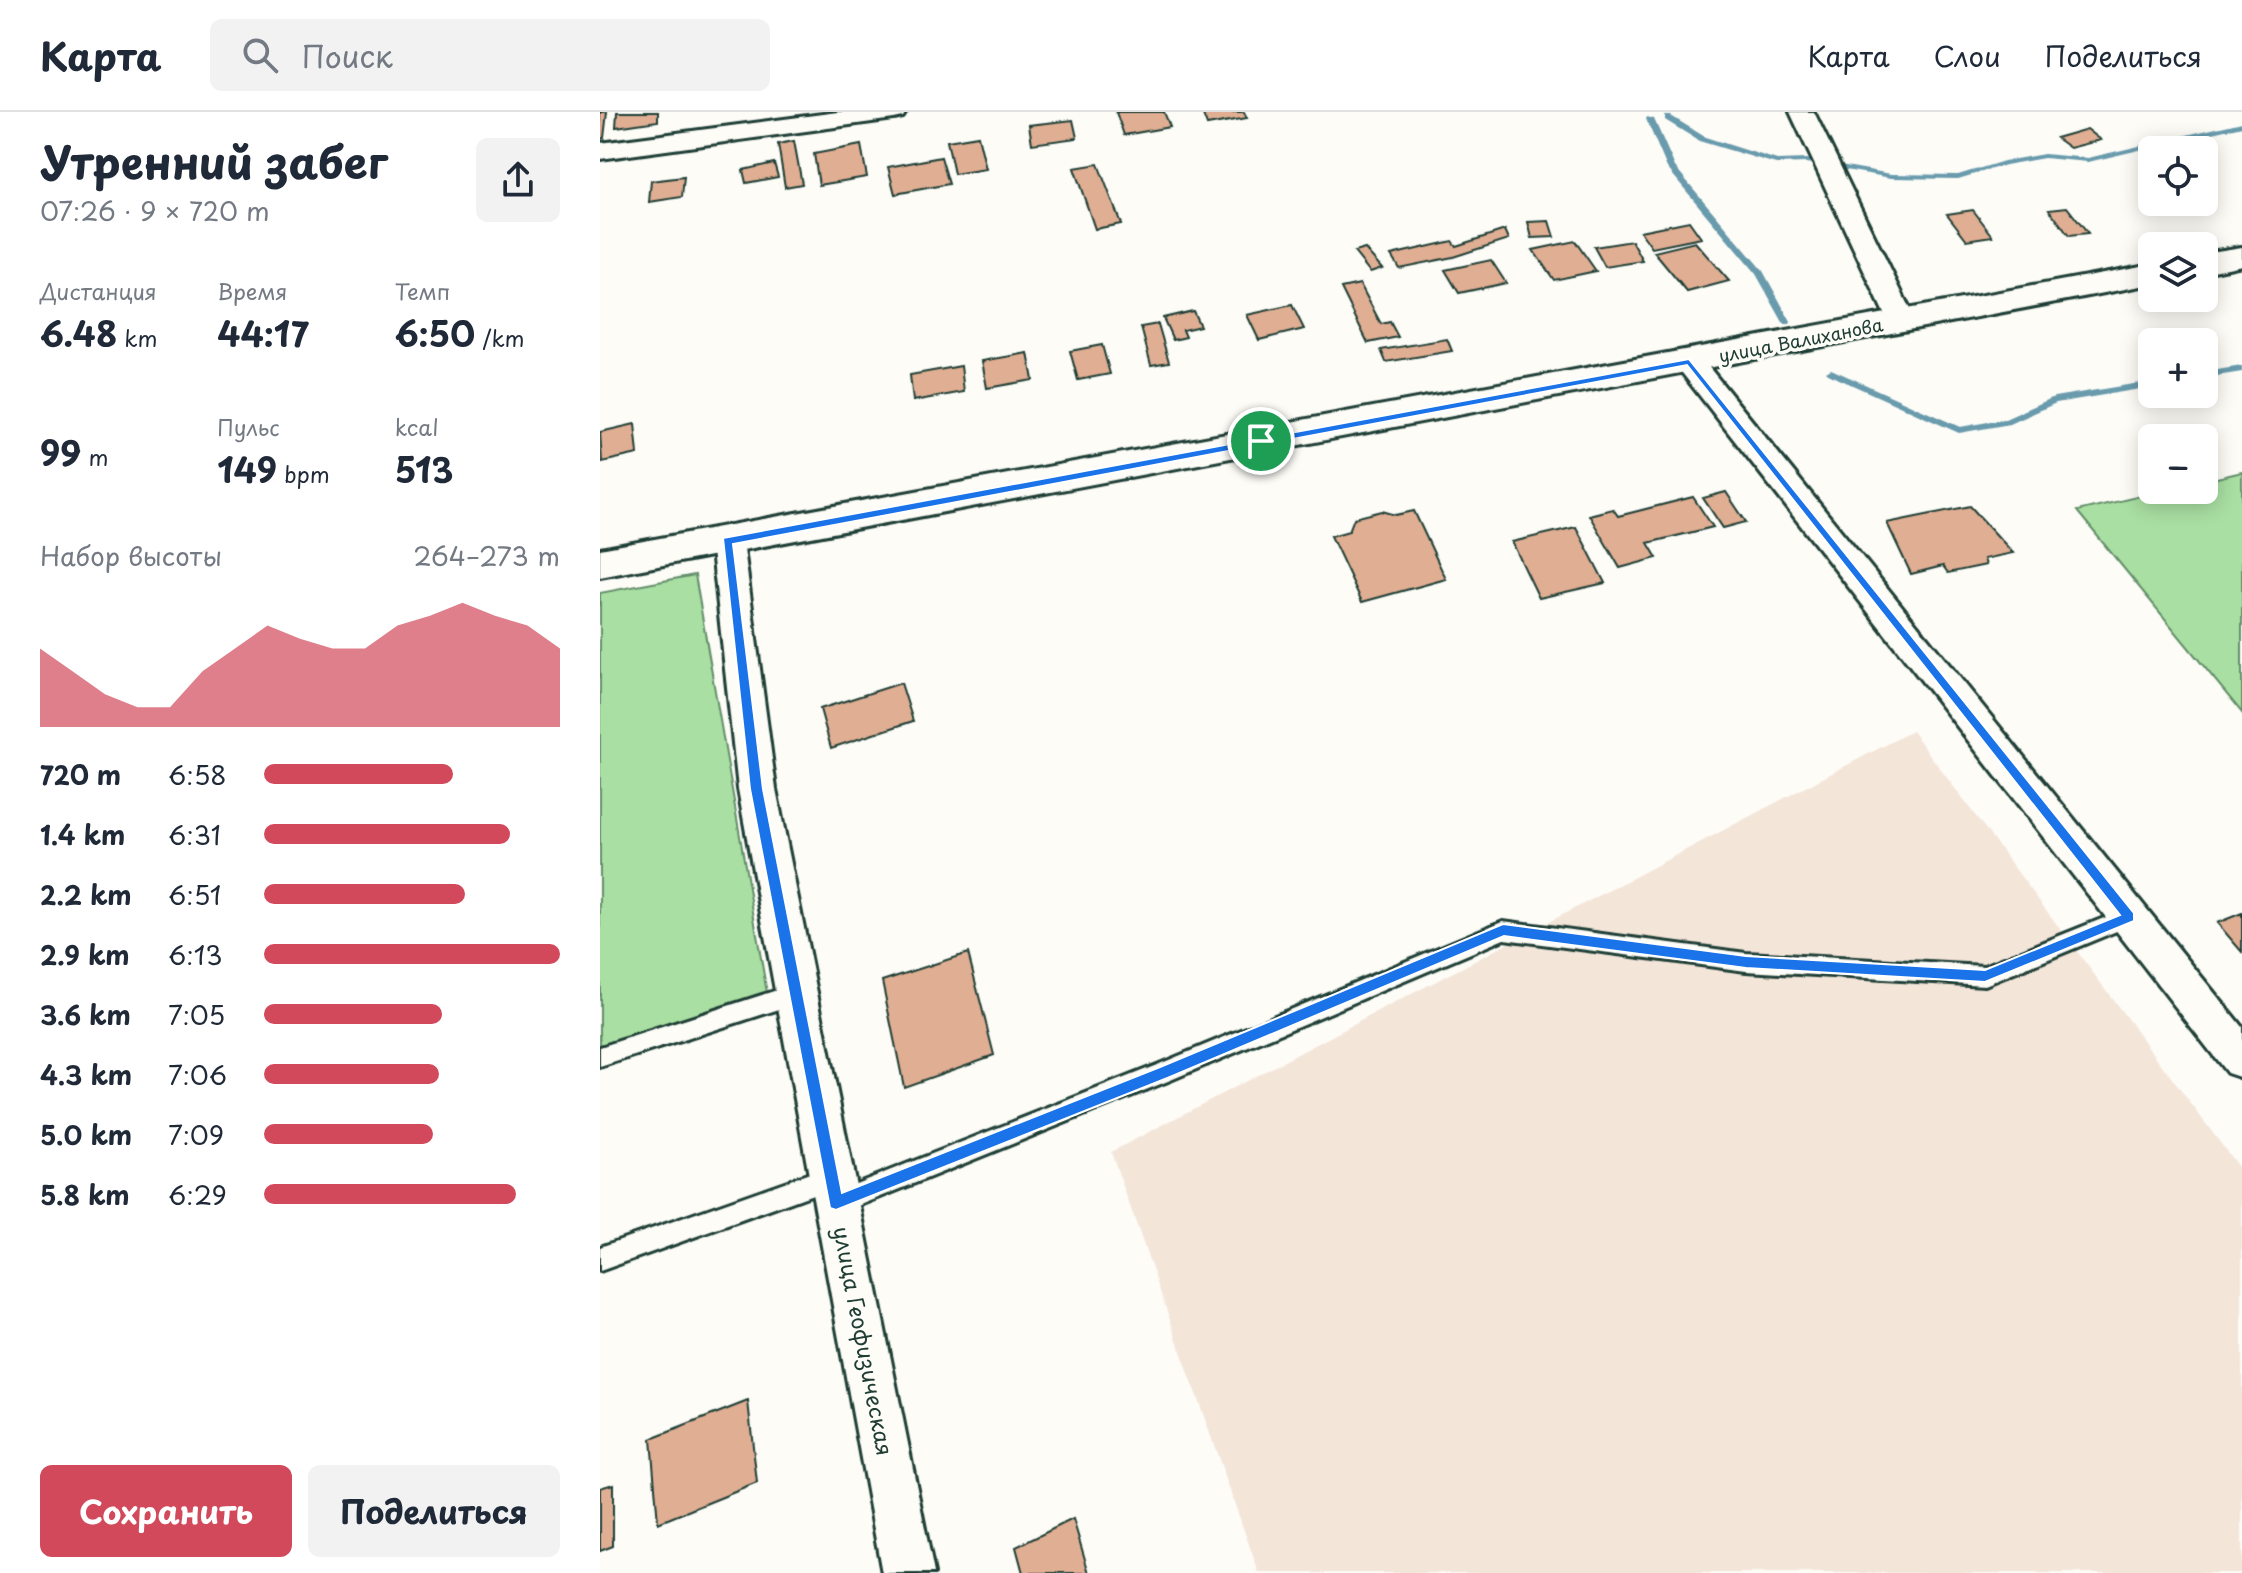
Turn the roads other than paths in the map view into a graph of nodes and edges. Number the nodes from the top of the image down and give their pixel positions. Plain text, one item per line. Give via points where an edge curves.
1 (894, 112) edge
2 (1802, 112) edge
3 (600, 151) edge
4 (2242, 256) edge
5 (2218, 260) edge
6 (2138, 277) edge
7 (1902, 322) junction
8 (1689, 362) junction
9 (727, 541) junction
10 (600, 563) edge
11 (2129, 917) junction
12 (796, 994) junction
13 (600, 1057) edge
14 (2242, 1059) edge
15 (833, 1190) junction
16 (600, 1259) edge
17 (908, 1573) edge

1 - 3 street
2 - 7 street
4 - 5 main road
6 - 7 main road, улица Валиханова
7 - 8 main road, улица Валиханова
8 - 9 main road, улица Валиханова
8 - 11 street
9 - 10 main road, улица Валиханова
9 - 12 street, улица Геофизическая via 757,789
11 - 14 street
11 - 15 lane via 1985,976 1746,962 1503,930 1165,1072
12 - 13 lane
12 - 15 street, улица Геофизическая
15 - 16 lane
15 - 17 street, улица Геофизическая

